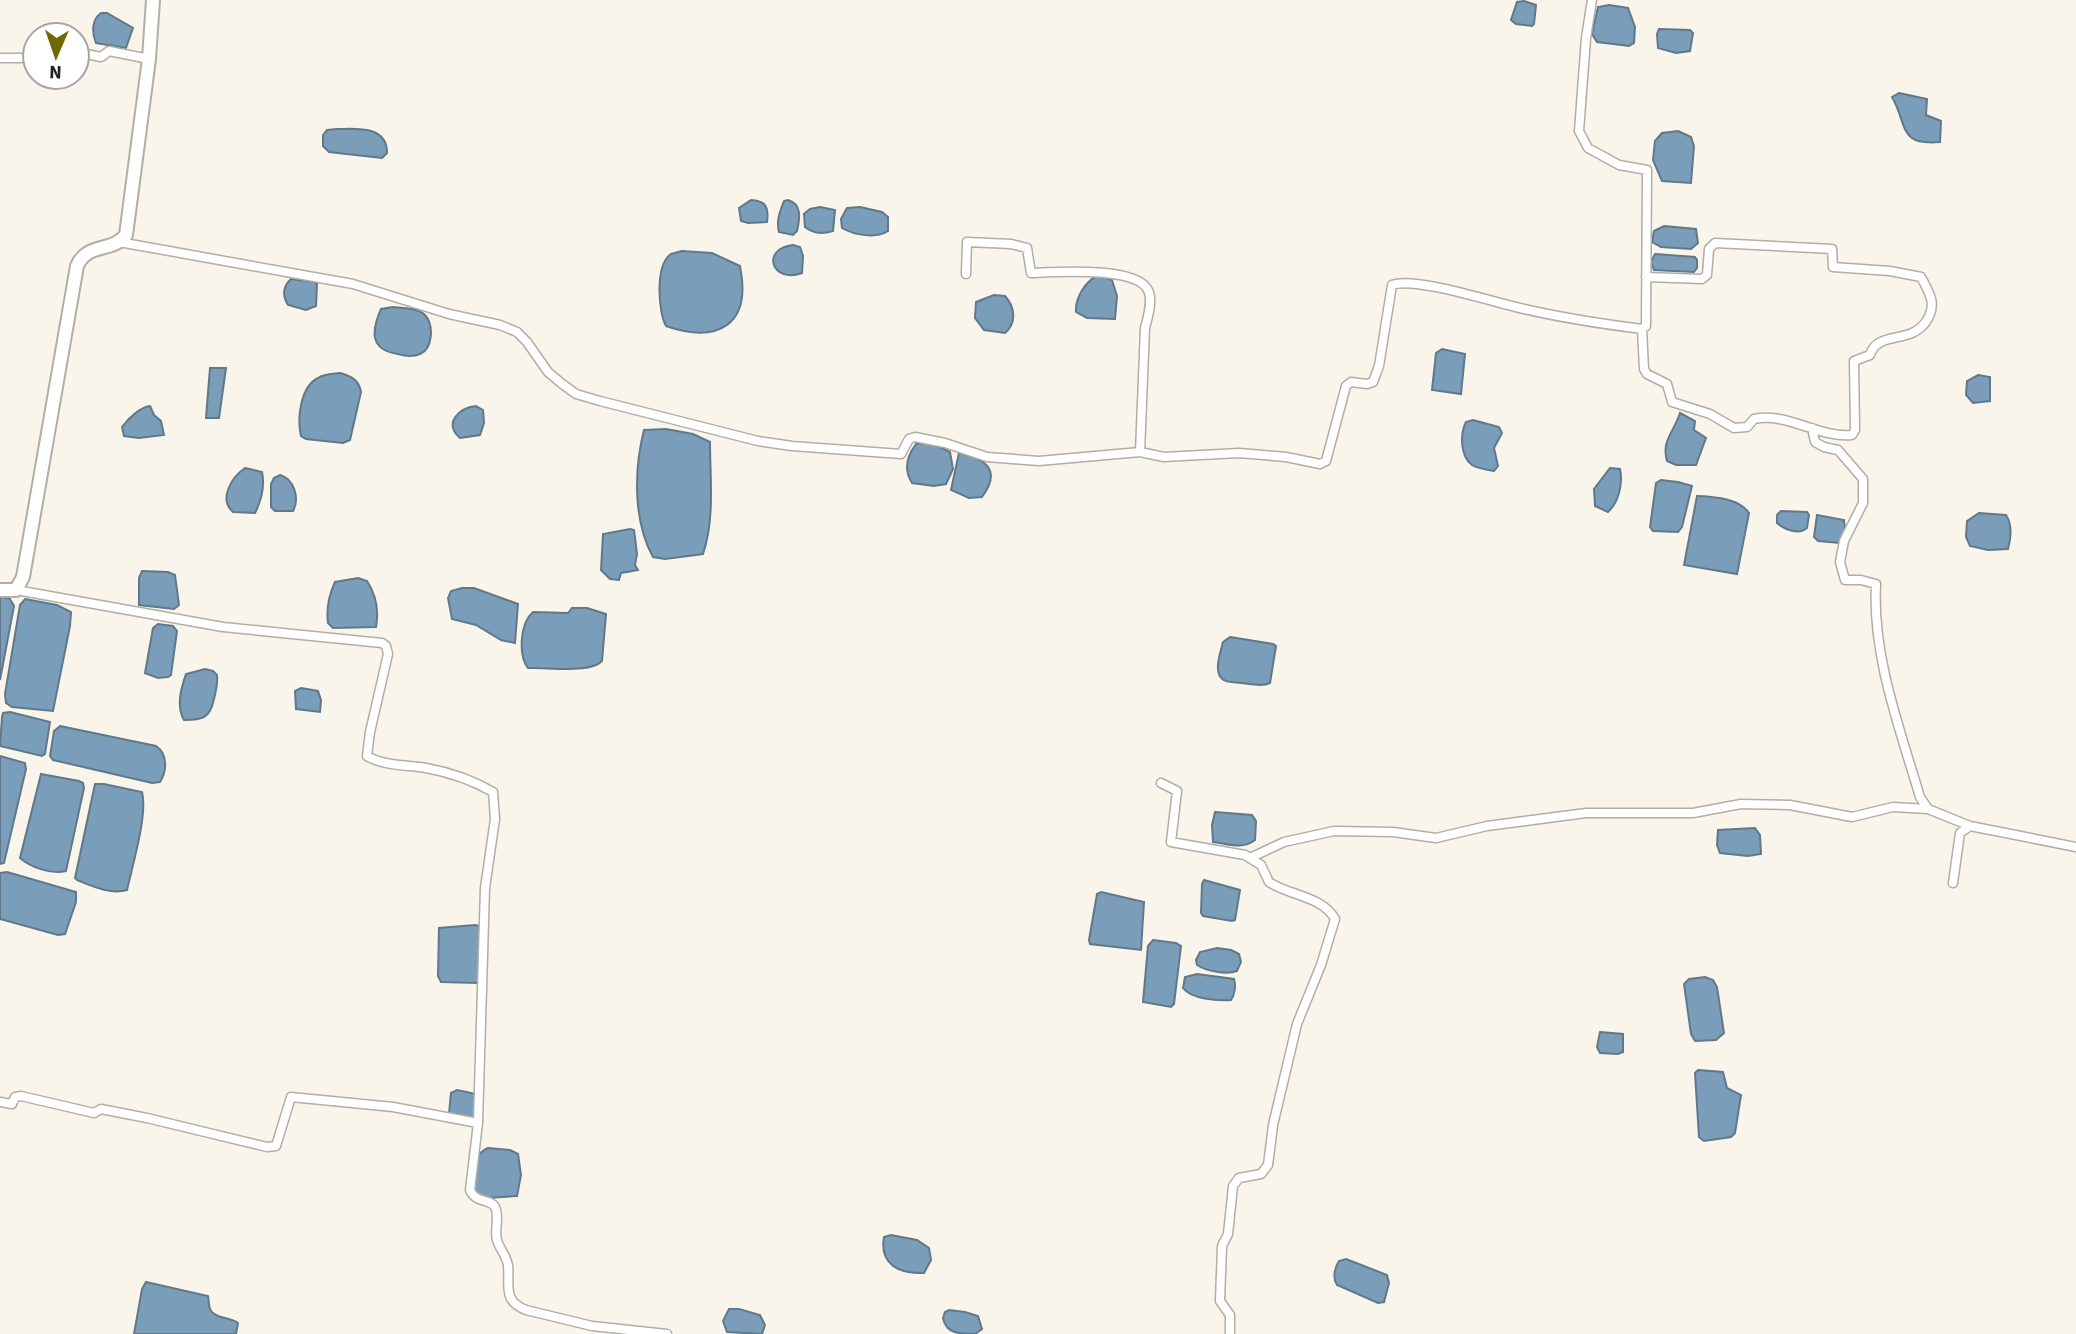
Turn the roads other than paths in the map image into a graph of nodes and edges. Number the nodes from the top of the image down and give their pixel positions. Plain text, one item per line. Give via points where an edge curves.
1 (153, 0) edge
2 (1592, 0) edge
3 (91, 55) edge
4 (0, 58) edge
5 (21, 58) edge
6 (149, 59) junction
7 (120, 242) junction
8 (966, 274) dead end
9 (1646, 278) junction
10 (1642, 329) junction
11 (1812, 428) junction
12 (1140, 453) junction
13 (0, 590) edge
14 (16, 590) junction
15 (1161, 783) dead end
16 (1928, 809) junction
17 (1970, 826) junction
18 (2076, 847) edge
19 (1250, 858) junction
20 (1952, 883) dead end
21 (0, 1102) edge
22 (478, 1123) junction
23 (667, 1334) edge
24 (1230, 1334) edge

1 - 6 main road
2 - 9 street via 1579,131 1588,148 1619,165 1647,170
3 - 6 street via 101,57 109,51
4 - 5 street
6 - 7 main road via 132,200 126,235
7 - 12 street via 353,284 500,325 517,332 548,372 576,394 758,441 901,454 915,437 987,457 1039,461
7 - 14 main road via 86,253 78,266 23,577
8 - 12 street via 967,242 1027,248 1031,273 1116,275 1141,281 1149,292 1149,315
9 - 10 street via 1646,326
9 - 11 street via 1702,279 1707,275 1709,249 1715,243 1832,249 1833,267 1922,276 1933,303 1921,329 1883,340 1872,347 1870,355 1854,361 1852,435
10 - 11 street via 1644,369 1667,384 1672,402 1710,414 1734,428 1766,416
10 - 12 street via 1400,281 1392,285 1373,382 1346,386 1326,461 1320,464 1238,453 1164,457
11 - 16 street via 1815,442 1839,450 1863,479 1863,503 1844,541 1840,562 1845,580 1876,584 1880,648 1890,692 1920,797
13 - 14 main road
14 - 22 street via 223,627 386,646 367,756 469,781 493,792 495,799 485,888
15 - 19 street via 1177,791 1171,842
16 - 17 street
16 - 19 street via 1894,807 1852,817 1790,805 1741,804 1693,813 1586,813 1436,838 1334,831 1284,842
17 - 18 street
17 - 20 street via 1960,833
19 - 24 street via 1261,865 1269,882 1322,904 1335,919 1297,1024 1268,1165 1261,1174 1239,1178 1233,1186 1228,1234 1222,1246 1220,1301 1230,1315
21 - 22 street via 12,1104 21,1096 94,1113 101,1109 268,1147 276,1146 291,1097 393,1107
22 - 23 street via 470,1190 496,1208 497,1240 508,1264 513,1303 592,1326

